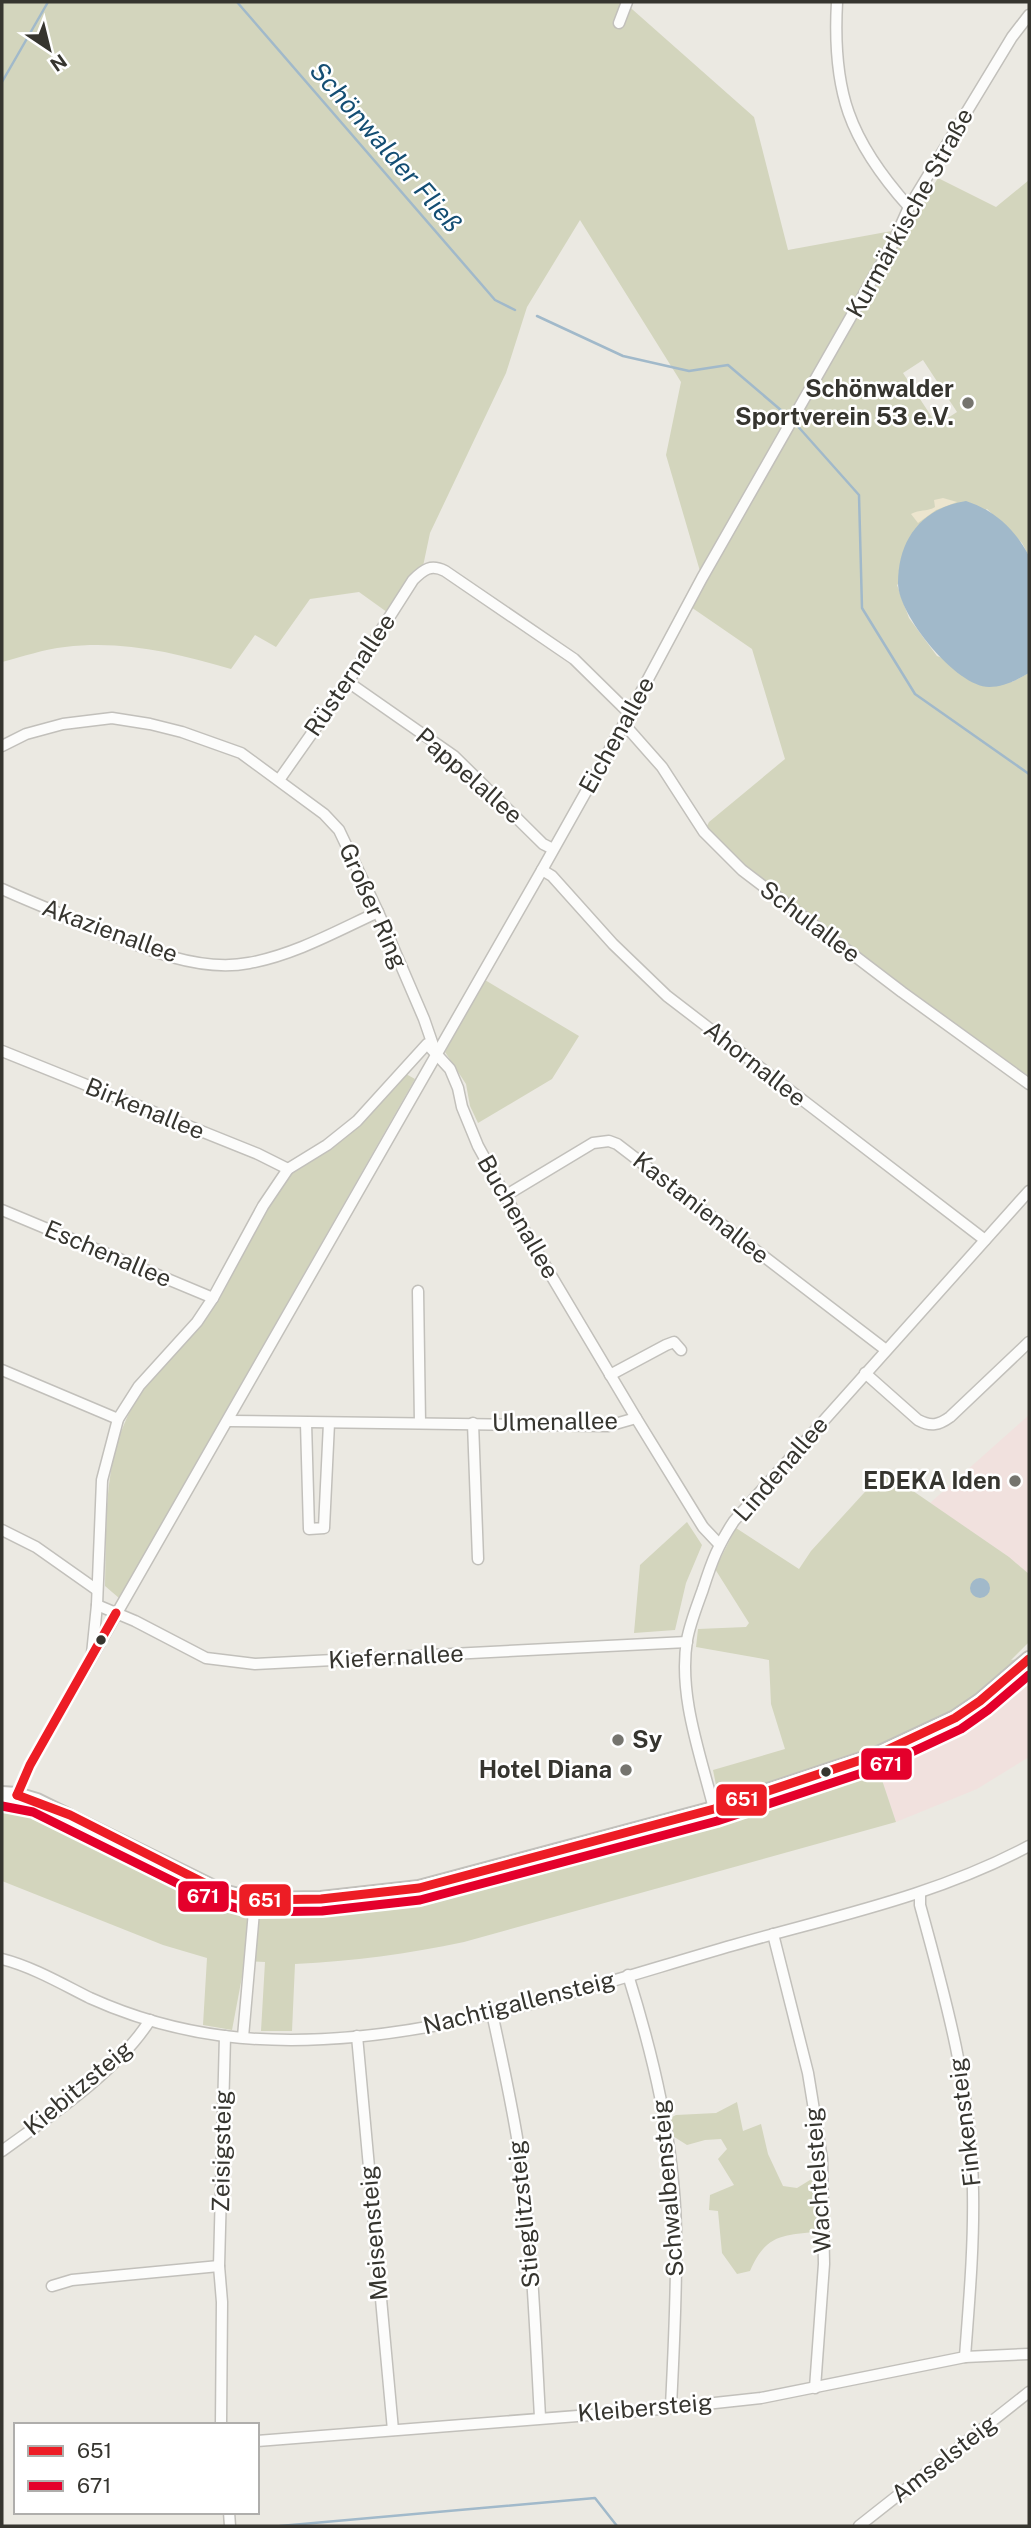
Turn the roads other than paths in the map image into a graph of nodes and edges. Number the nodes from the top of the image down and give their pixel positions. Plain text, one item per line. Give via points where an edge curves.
1 (627, 2) edge
2 (837, 2) edge
3 (1029, 15) edge
4 (619, 23) dead end
5 (909, 207) junction
6 (794, 418) joint
7 (348, 682) junction
8 (630, 713) junction
9 (624, 724) junction
10 (2, 746) edge
11 (279, 780) junction
12 (553, 849) junction
13 (542, 870) junction
14 (2, 888) edge
15 (378, 912) junction
16 (2, 1051) edge
17 (436, 1056) junction
18 (1029, 1084) edge
19 (288, 1169) junction
20 (1029, 1191) edge
21 (505, 1196) junction
22 (2, 1210) edge
23 (985, 1240) junction
24 (418, 1291) dead end
25 (214, 1298) junction
26 (1029, 1342) edge
27 (681, 1350) dead end
28 (886, 1350) junction
29 (2, 1370) edge
30 (866, 1373) junction
31 (610, 1375) junction
32 (636, 1418) junction
33 (118, 1419) junction
34 (229, 1421) junction
35 (306, 1423) junction
36 (329, 1423) junction
37 (420, 1423) junction
38 (473, 1423) junction
39 (2, 1530) edge
40 (719, 1544) junction
41 (478, 1559) dead end
42 (97, 1590) junction
43 (97, 1605) junction
44 (117, 1613) junction
45 (687, 1642) junction
46 (92, 1658) junction
47 (1029, 1659) edge
48 (2, 1794) edge
49 (17, 1794) junction
50 (714, 1809) junction
51 (1029, 1846) edge
52 (920, 1893) junction
53 (255, 1900) junction
54 (773, 1934) junction
55 (2, 1959) edge
56 (628, 1975) junction
57 (492, 2013) junction
58 (150, 2020) junction
59 (225, 2036) junction
60 (357, 2036) junction
61 (243, 2037) junction
62 (2, 2151) edge
63 (219, 2266) junction
64 (52, 2286) dead end
65 (1029, 2354) edge
66 (965, 2357) junction
67 (815, 2388) junction
68 (1029, 2392) edge
69 (671, 2406) junction
70 (540, 2417) junction
71 (221, 2423) edge
72 (393, 2430) junction
73 (259, 2441) edge
74 (859, 2526) edge

1 - 4 street
2 - 5 street via 842,97 853,127 887,182
3 - 5 street, Kurmärkische Straße
5 - 6 street, Kurmärkische Straße
6 - 8 street, Eichenallee
7 - 8 street, Rüsternallee via 413,580 422,570 437,567 574,659
7 - 11 street, Rüsternallee
7 - 12 street, Pappelallee via 454,756
8 - 9 street, Eichenallee
9 - 12 street, Eichenallee
9 - 18 street, Schulallee via 662,767 704,832 742,870
10 - 11 street, Großer Ring via 63,724 112,718 210,740 241,753
11 - 15 street, Großer Ring via 338,830
12 - 13 street, Eichenallee
13 - 17 street, Eichenallee
13 - 23 street, Ahornallee via 667,996
14 - 15 street, Akazienallee via 149,950 226,965 285,953
15 - 17 street, Großer Ring
16 - 19 street, Birkenallee
17 - 19 street, Eichenallee via 427,1044 357,1121
17 - 21 street, Buchenallee via 450,1069 469,1126
17 - 34 street, Eichenallee
19 - 25 street, Eichenallee
20 - 23 street, Lindenallee
21 - 28 street, Kastanienallee via 593,1143 617,1144
21 - 31 street, Buchenallee
22 - 25 street, Eschenallee
23 - 28 street, Lindenallee
24 - 37 street
25 - 33 street, Eichenallee via 139,1386
26 - 30 street via 950,1417 935,1425 918,1420
27 - 31 street via 674,1342
28 - 30 street, Lindenallee
29 - 33 street
30 - 40 street, Lindenallee via 734,1521
31 - 32 street, Buchenallee
32 - 38 street, Ulmenallee via 608,1426
32 - 40 street, Buchenallee
33 - 42 street, Eichenallee via 102,1480
34 - 35 street, Ulmenallee
34 - 44 street, Eichenallee
35 - 36 street, Ulmenallee
35 - 36 street via 309,1529 324,1528
36 - 37 street, Ulmenallee
37 - 38 street, Ulmenallee
38 - 41 street, Ulmenallee
39 - 42 street via 36,1547
40 - 45 street, Lindenallee
42 - 43 street, Eichenallee
43 - 44 street
43 - 46 street, Eichenallee
44 - 45 street, Kiefernallee via 206,1658 255,1664
44 - 46 street, Eichenallee
45 - 50 street, Lindenallee via 690,1713
46 - 49 street, Eichenallee
47 - 50 main road via 980,1701 928,1733 866,1759
48 - 49 main road
49 - 53 main road via 70,1815 222,1892
50 - 53 main road via 419,1888 321,1899
51 - 52 street, Nachtigallensteig via 976,1873
52 - 54 street, Nachtigallensteig
52 - 66 street, Finkensteig via 952,2028 970,2140 973,2236
53 - 61 street
54 - 56 street, Nachtigallensteig
54 - 67 street, Wachtelsteig via 808,2073 821,2158 824,2264
55 - 58 street, Nachtigallensteig
56 - 57 street, Nachtigallensteig
56 - 69 street, Schwalbensteig via 653,2057 671,2171 676,2288
57 - 60 street, Nachtigallensteig via 409,2031
57 - 70 street, Stieglitzsteig via 523,2183
58 - 59 street, Nachtigallensteig
58 - 62 street, Kiebitzsteig via 117,2059
59 - 61 street, Nachtigallensteig
59 - 63 street, Zeisigsteig
60 - 61 street, Nachtigallensteig
60 - 72 street, Meisensteig
63 - 64 street via 72,2280
63 - 71 street, Zeisigsteig
65 - 66 street, Kleibersteig
66 - 67 street, Kleibersteig
67 - 69 street, Kleibersteig
68 - 74 street, Amselsteig
69 - 70 street, Kleibersteig
70 - 72 street, Kleibersteig
72 - 73 street, Kleibersteig

